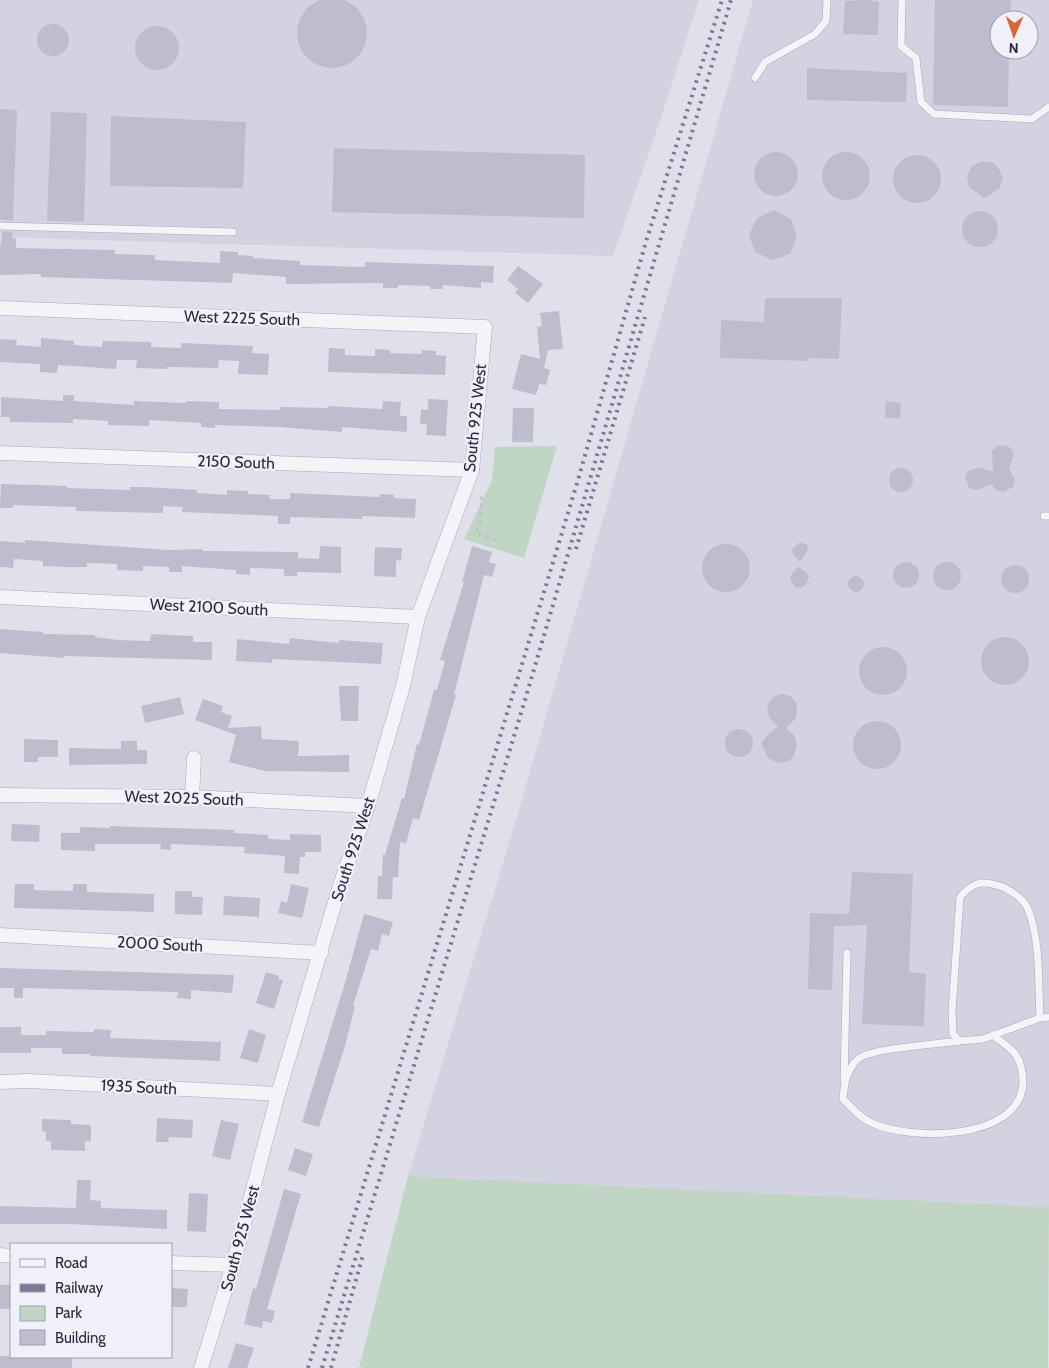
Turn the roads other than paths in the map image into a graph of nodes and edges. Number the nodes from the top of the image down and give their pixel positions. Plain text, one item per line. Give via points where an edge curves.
1 (826, 0) edge
2 (902, 0) edge
3 (755, 78) dead end
4 (1049, 108) edge
5 (0, 226) edge
6 (233, 232) dead end
7 (0, 308) edge
8 (485, 327) joint
9 (0, 453) edge
10 (472, 470) junction
11 (0, 597) edge
12 (418, 617) junction
13 (194, 758) dead end
14 (0, 795) edge
15 (192, 796) junction
16 (368, 806) junction
17 (0, 935) edge
18 (847, 953) dead end
19 (321, 954) junction
20 (1049, 1017) edge
21 (1040, 1018) junction
22 (993, 1035) junction
23 (959, 1041) junction
24 (844, 1080) junction
25 (0, 1082) edge
26 (278, 1094) junction
27 (172, 1263) edge
28 (233, 1265) junction
29 (201, 1368) edge

1 - 3 lane via 826,21 814,34 765,62
2 - 4 lane via 901,46 916,58 921,102 934,114 1032,119
5 - 6 lane
7 - 8 street, West 2225 South
8 - 10 street, South 925 West
9 - 10 street, 2150 South
10 - 12 street, South 925 West
11 - 12 street, West 2100 South
12 - 16 street, South 925 West via 404,686
13 - 15 street
14 - 15 street, West 2025 South
15 - 16 street, West 2025 South
16 - 19 street, South 925 West via 341,882
17 - 19 street, 2000 South
18 - 24 lane
19 - 26 street, South 925 West
20 - 21 lane
21 - 22 lane
21 - 23 lane via 1034,930 1026,905 1003,886 984,882 970,886 960,898 952,1011 953,1034
22 - 23 lane
22 - 24 lane via 1016,1055 1023,1072 1022,1095 1006,1115 984,1126 947,1134 924,1134 872,1124 843,1099
23 - 24 lane via 877,1052 857,1059
25 - 26 street, 1935 South
26 - 28 street, South 925 West
27 - 28 street
28 - 29 street, South 925 West

